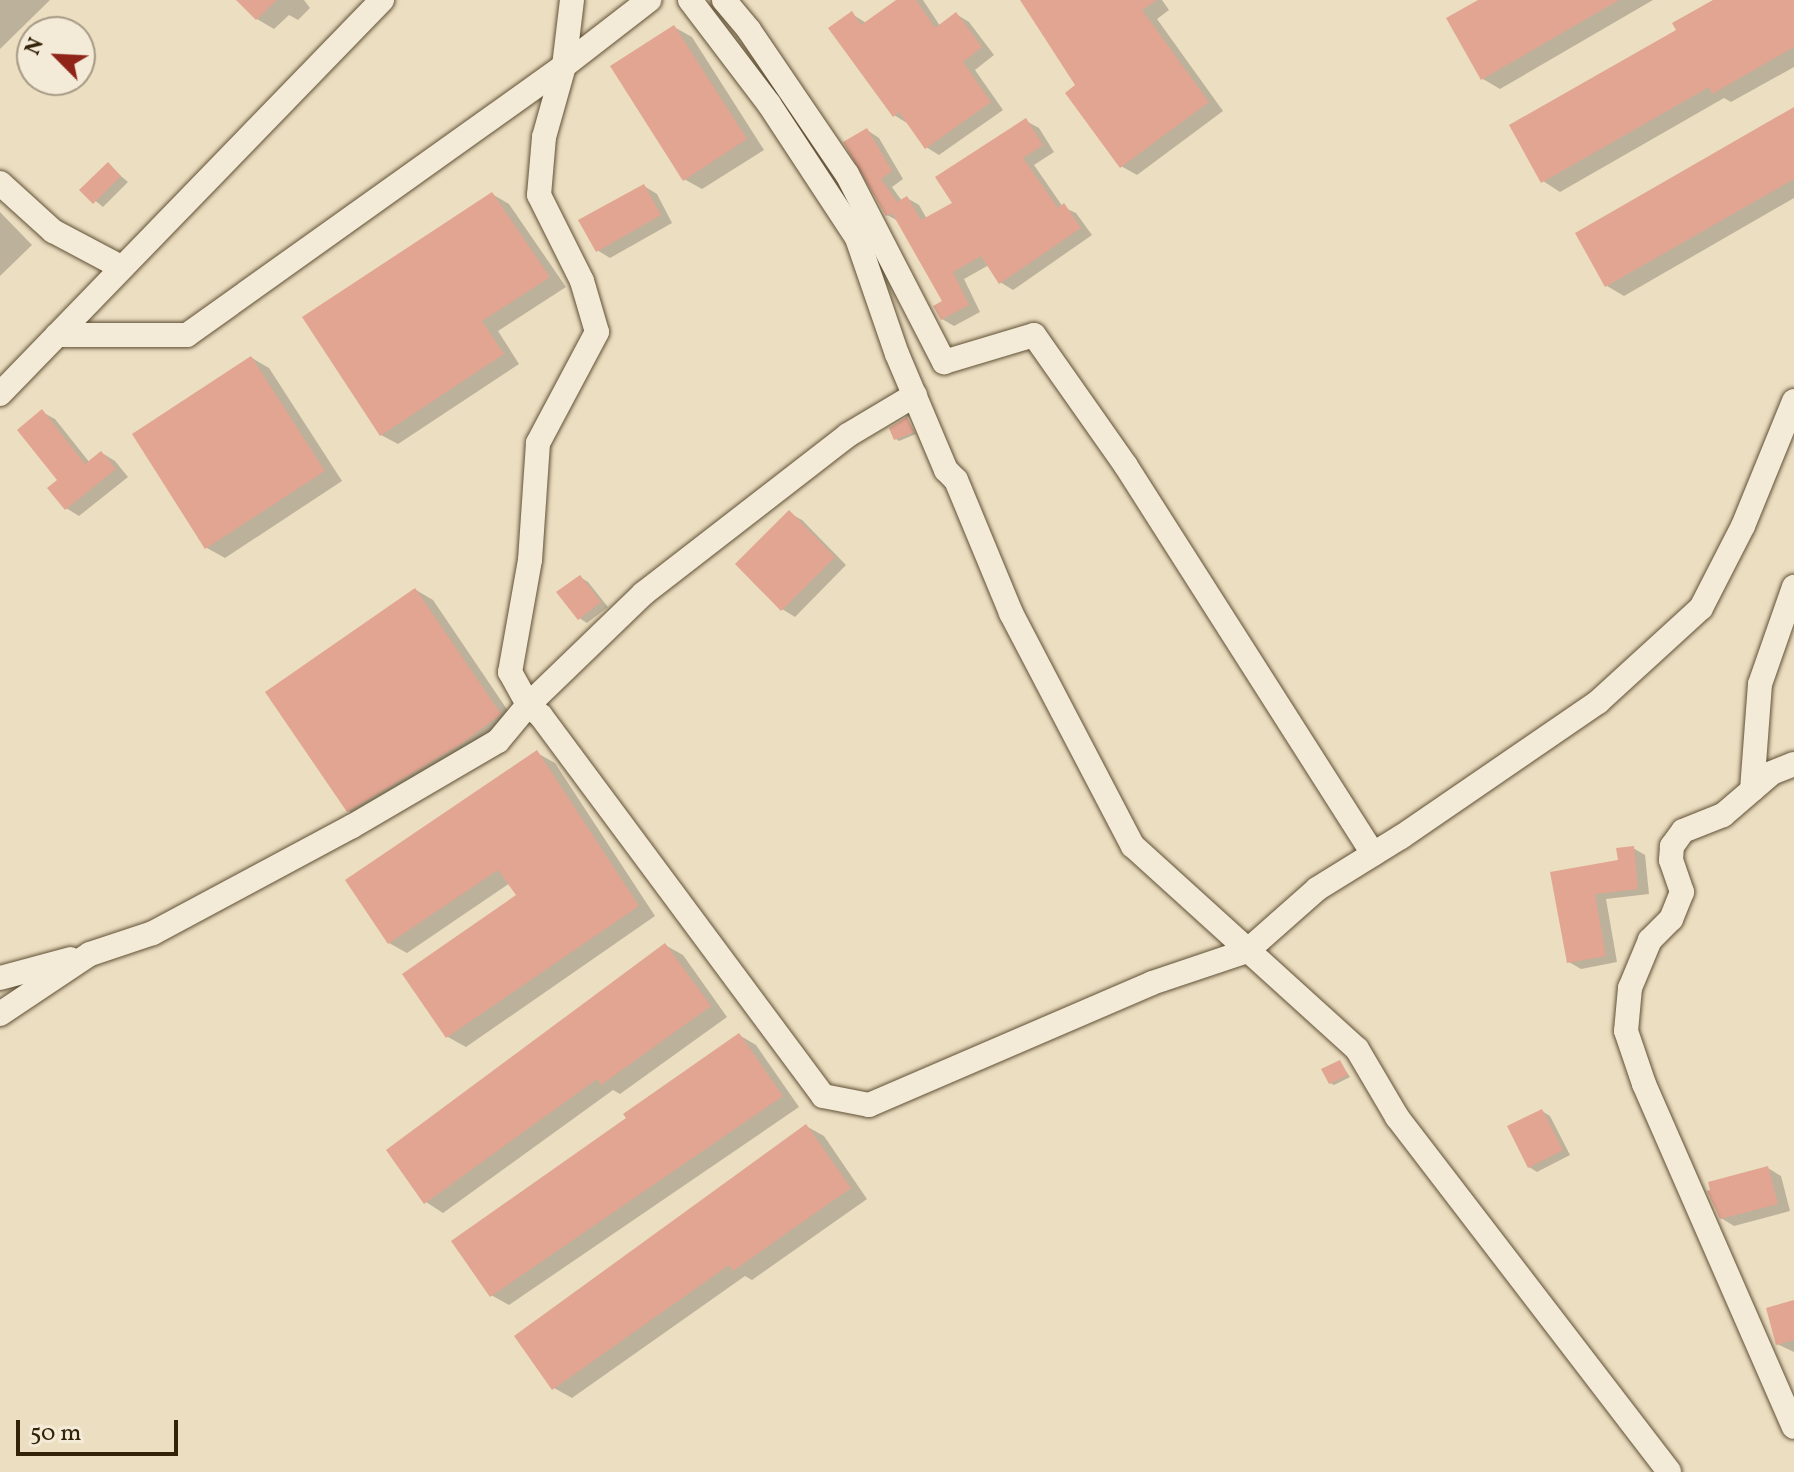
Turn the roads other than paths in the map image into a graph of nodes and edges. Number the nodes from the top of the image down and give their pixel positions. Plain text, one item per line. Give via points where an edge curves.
1 (382, 0) edge
2 (572, 0) edge
3 (649, 0) edge
4 (690, 0) edge
5 (724, 0) edge
6 (564, 66) junction
7 (0, 183) edge
8 (121, 267) junction
9 (57, 335) junction
10 (0, 394) edge
11 (915, 395) junction
12 (1794, 401) edge
13 (1794, 587) edge
14 (528, 705) junction
15 (1794, 764) edge
16 (1752, 790) junction
17 (1373, 854) junction
18 (1247, 951) junction
19 (90, 954) junction
20 (0, 978) edge
21 (0, 1014) edge
22 (1794, 1427) edge
23 (1669, 1472) edge

1 - 8 street
2 - 6 street
3 - 6 street
4 - 11 street via 769,104 857,238
5 - 17 street via 847,174 944,362 1034,335 1126,466
6 - 9 street via 187,335
6 - 14 street via 544,137 539,195 582,281 597,332 538,443 530,560 510,672
7 - 8 street via 53,231
8 - 9 street
9 - 10 street
11 - 14 street via 848,435 643,594
11 - 18 street via 1011,613 1133,846
12 - 17 street via 1743,526 1701,608 1598,702
13 - 16 street via 1760,684
14 - 18 street via 823,1096 869,1105 1152,983
14 - 19 street via 498,741 351,827 153,933
15 - 16 street
16 - 22 street via 1723,815 1683,831 1672,846 1682,892 1671,919 1650,940 1630,988 1626,1031 1644,1084
17 - 18 street via 1317,889
18 - 23 street via 1357,1049 1397,1117
19 - 20 street
19 - 21 street

